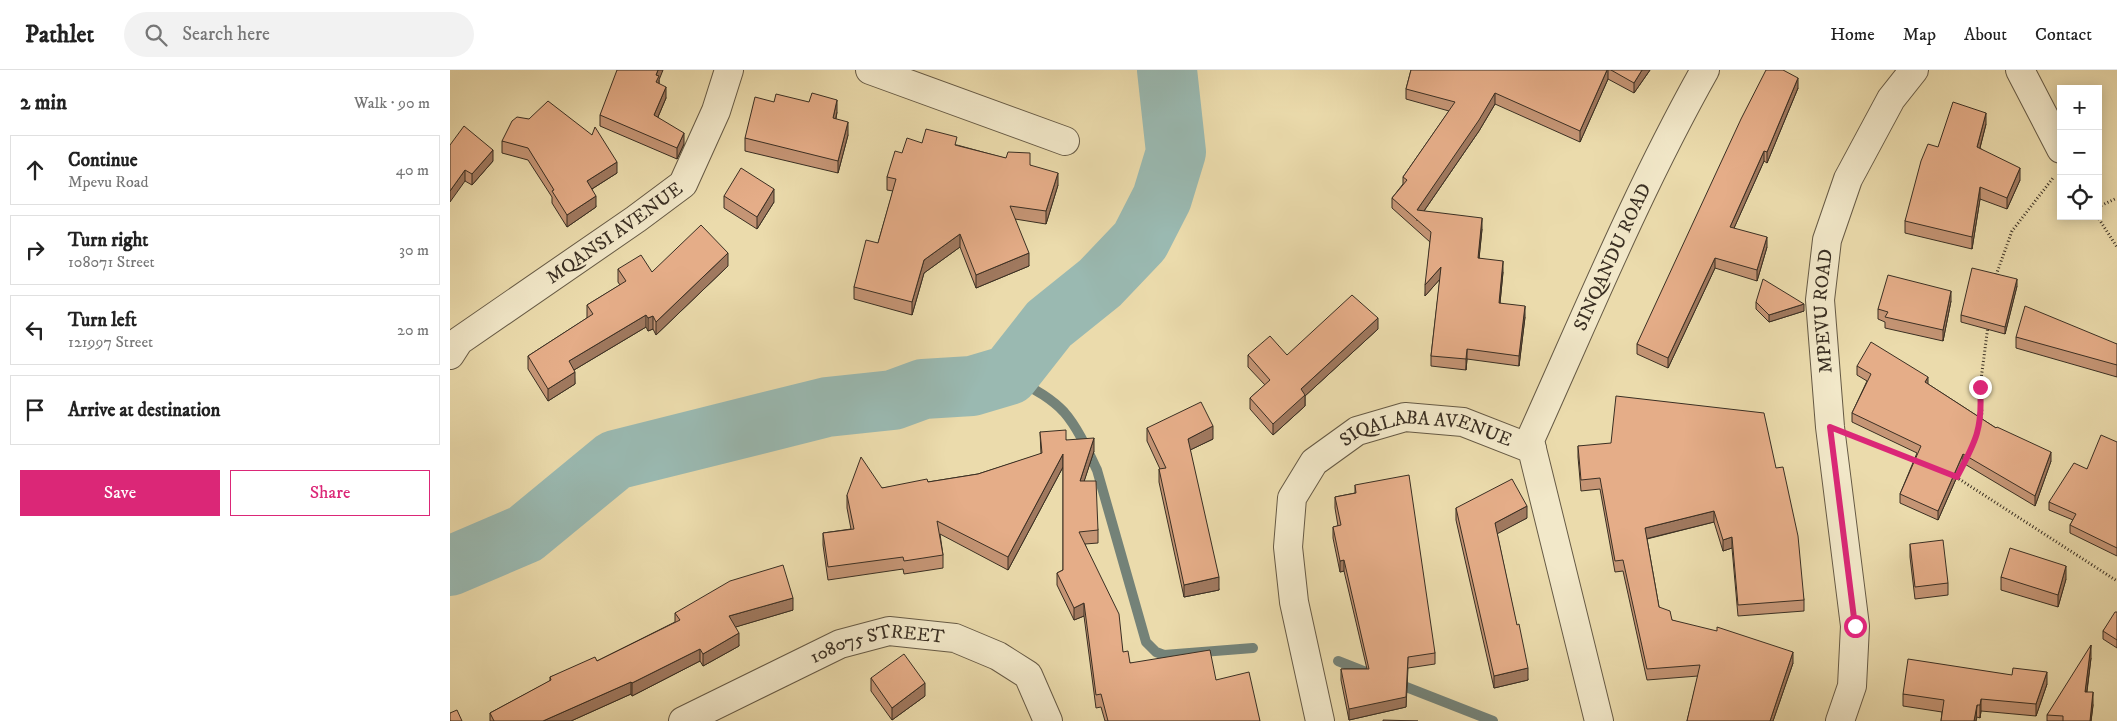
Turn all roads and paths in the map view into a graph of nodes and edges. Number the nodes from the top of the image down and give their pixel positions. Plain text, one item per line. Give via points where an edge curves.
1 (729, 70) edge
2 (870, 70) edge
3 (1705, 70) edge
4 (1914, 70) edge
5 (2020, 70) edge
6 (1065, 141) dead end
7 (2057, 141) edge
8 (2055, 176) dead end
9 (2117, 198) edge
10 (2102, 206) edge
11 (2100, 220) edge
12 (2117, 247) edge
13 (1995, 283) edge
14 (1990, 317) edge
15 (450, 355) edge
16 (1830, 427) junction
17 (1978, 428) edge
18 (1532, 449) junction
19 (1970, 451) edge
20 (1921, 463) edge
21 (1948, 474) edge
22 (1957, 477) junction
23 (2117, 581) edge
24 (683, 721) edge
25 (1048, 721) edge
26 (1320, 721) edge
27 (1599, 721) edge
28 (1840, 721) edge

1 - 15 street, MQANSI AVENUE via 716,111 683,184 459,341
2 - 6 street
3 - 18 street, SINQANDU ROAD via 1644,189 1530,440
4 - 16 street, MPEVU ROAD via 1891,99 1848,179 1827,240 1820,300
5 - 7 street
8 - 13 path via 2012,231
9 - 10 path
11 - 12 path
14 - 17 path
16 - 20 path
16 - 28 street, MPEVU ROAD via 1855,626 1852,686
18 - 26 street, SIQALABA AVENUE via 1463,422 1405,417 1357,431 1314,462 1292,498 1288,547 1294,602
18 - 27 street, SIQALABA AVENUE
19 - 22 path
21 - 22 path
22 - 23 path
24 - 25 street, 108075 STREET via 840,644 889,631 956,638 998,656 1028,675

